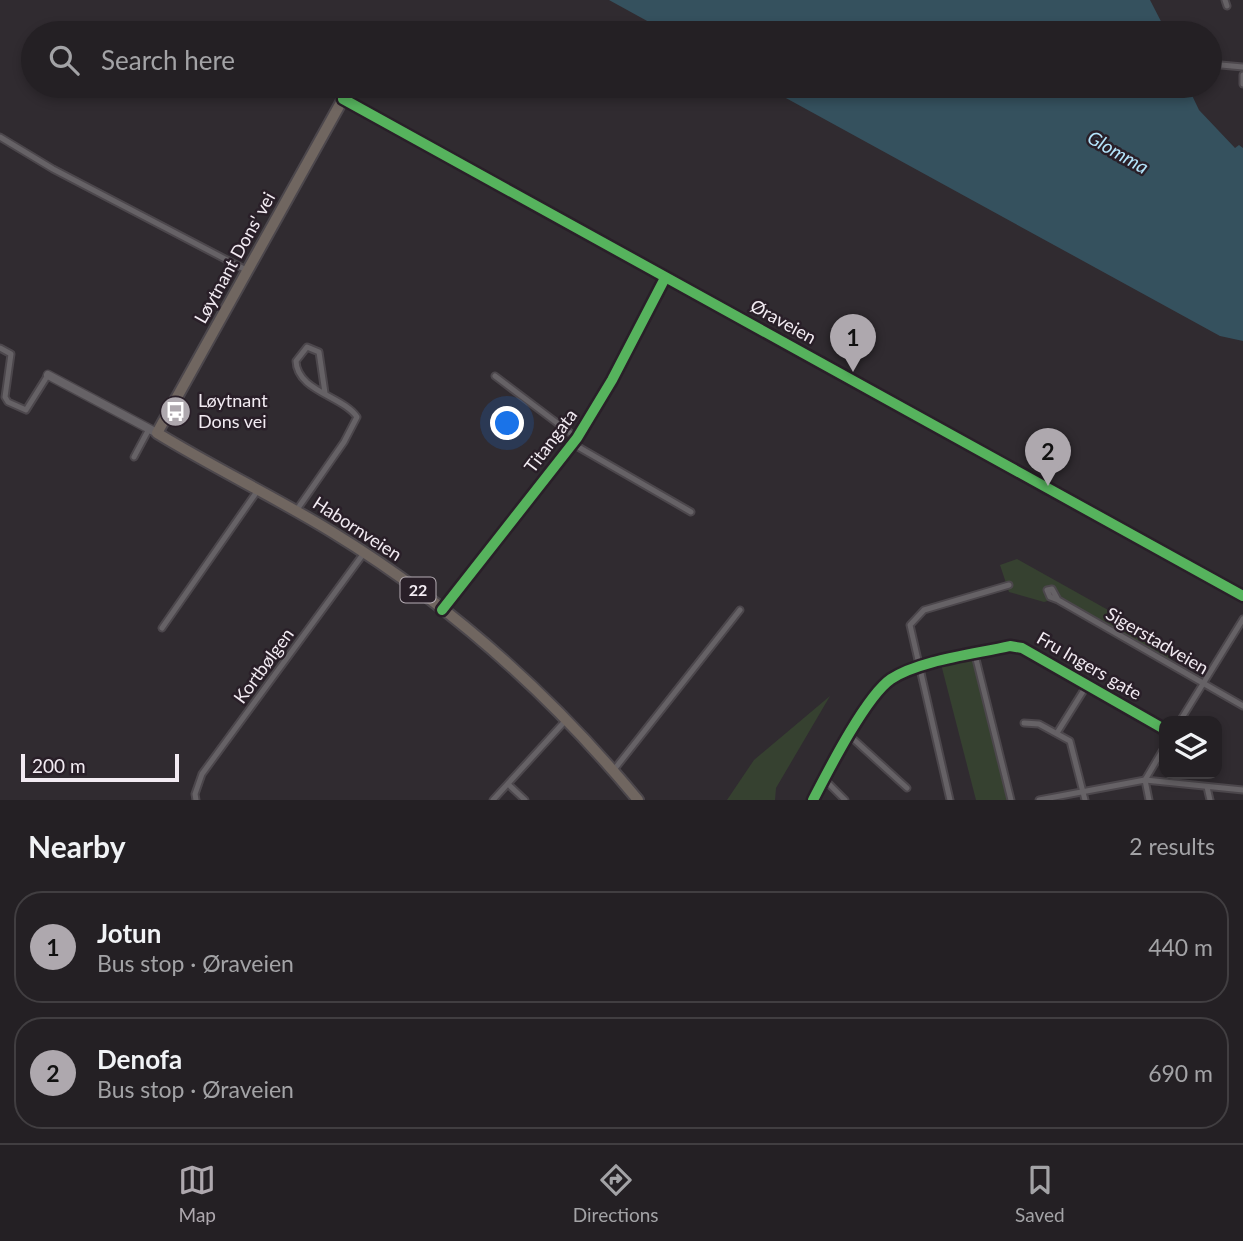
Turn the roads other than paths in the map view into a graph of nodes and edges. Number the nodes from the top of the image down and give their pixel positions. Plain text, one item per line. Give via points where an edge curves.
1 (1222, 65) edge
2 (1243, 67) edge
3 (1243, 75) edge
4 (1243, 83) edge
5 (343, 99) joint
6 (0, 137) edge
7 (248, 271) junction
8 (665, 278) junction
9 (0, 348) edge
10 (48, 376) joint
11 (495, 376) dead end
12 (325, 393) junction
13 (153, 431) junction
14 (577, 438) junction
15 (573, 444) junction
16 (134, 457) dead end
17 (258, 490) junction
18 (296, 511) junction
19 (691, 512) dead end
20 (364, 552) junction
21 (1009, 585) dead end
22 (1243, 594) edge
23 (1058, 600) dead end
24 (442, 610) junction
25 (740, 610) dead end
26 (1243, 619) edge
27 (162, 628) dead end
28 (975, 655) junction
29 (918, 668) junction
30 (1203, 683) junction
31 (1087, 685) junction
32 (1243, 706) edge
33 (1183, 716) edge
34 (566, 720) junction
35 (1024, 723) dead end
36 (1159, 726) edge
37 (1058, 733) junction
38 (850, 736) junction
39 (1159, 756) edge
40 (613, 771) junction
41 (824, 779) junction
42 (1145, 780) junction
43 (508, 784) junction
44 (1207, 787) junction
45 (907, 788) dead end
46 (1243, 790) edge
47 (1083, 791) junction
48 (196, 800) edge
49 (493, 800) edge
50 (525, 800) edge
51 (638, 800) edge
52 (813, 800) edge
53 (845, 800) edge
54 (950, 800) edge
55 (1011, 800) edge
56 (1039, 800) edge
57 (1085, 800) edge
58 (1149, 800) edge
59 (1210, 800) edge

1 - 2 street
3 - 4 street
5 - 7 highway, Løytnant Dons' vei
5 - 8 street, Øraveien
6 - 7 street
7 - 13 highway, Løytnant Dons' vei
8 - 14 street, Titangata
8 - 22 street, Øraveien
9 - 10 street via 11,354 8,402 26,410
10 - 13 street
11 - 14 street, Titangata
12 - 12 street via 308,383 296,366 299,354 310,345 319,352
12 - 18 street via 357,419
13 - 16 street
13 - 17 highway, Habornveien / 22
14 - 15 street, Titangata
15 - 19 street, Titangata
15 - 24 street, Titangata
17 - 18 highway, Habornveien / 22
17 - 27 street
18 - 20 highway, Habornveien / 22
20 - 24 highway, Habornveien / 22
20 - 48 street, Kortbølgen via 202,774
21 - 29 street via 924,610 915,618 911,625
23 - 30 street, Sigerstadveien
24 - 34 highway, Habornveien / 22
25 - 40 street
26 - 30 street
28 - 29 street, Fru Ingers gate
28 - 31 street, Fru Ingers gate via 1010,646 1022,648
28 - 55 street
29 - 38 street, Fru Ingers gate via 880,688
29 - 54 street
30 - 32 street, Sigerstadveien
30 - 33 street
31 - 36 street, Fru Ingers gate
31 - 37 street
34 - 40 highway, Habornveien / 22
34 - 43 street
35 - 37 street
37 - 47 street via 1073,747
38 - 41 street, Fru Ingers gate
38 - 45 street
39 - 42 street
40 - 51 highway, Habornveien / 22
41 - 52 street, Fru Ingers gate
41 - 53 street
42 - 44 street
42 - 47 street
42 - 58 street
43 - 49 street
43 - 50 street
44 - 46 street
44 - 59 street
47 - 56 street
47 - 57 street

